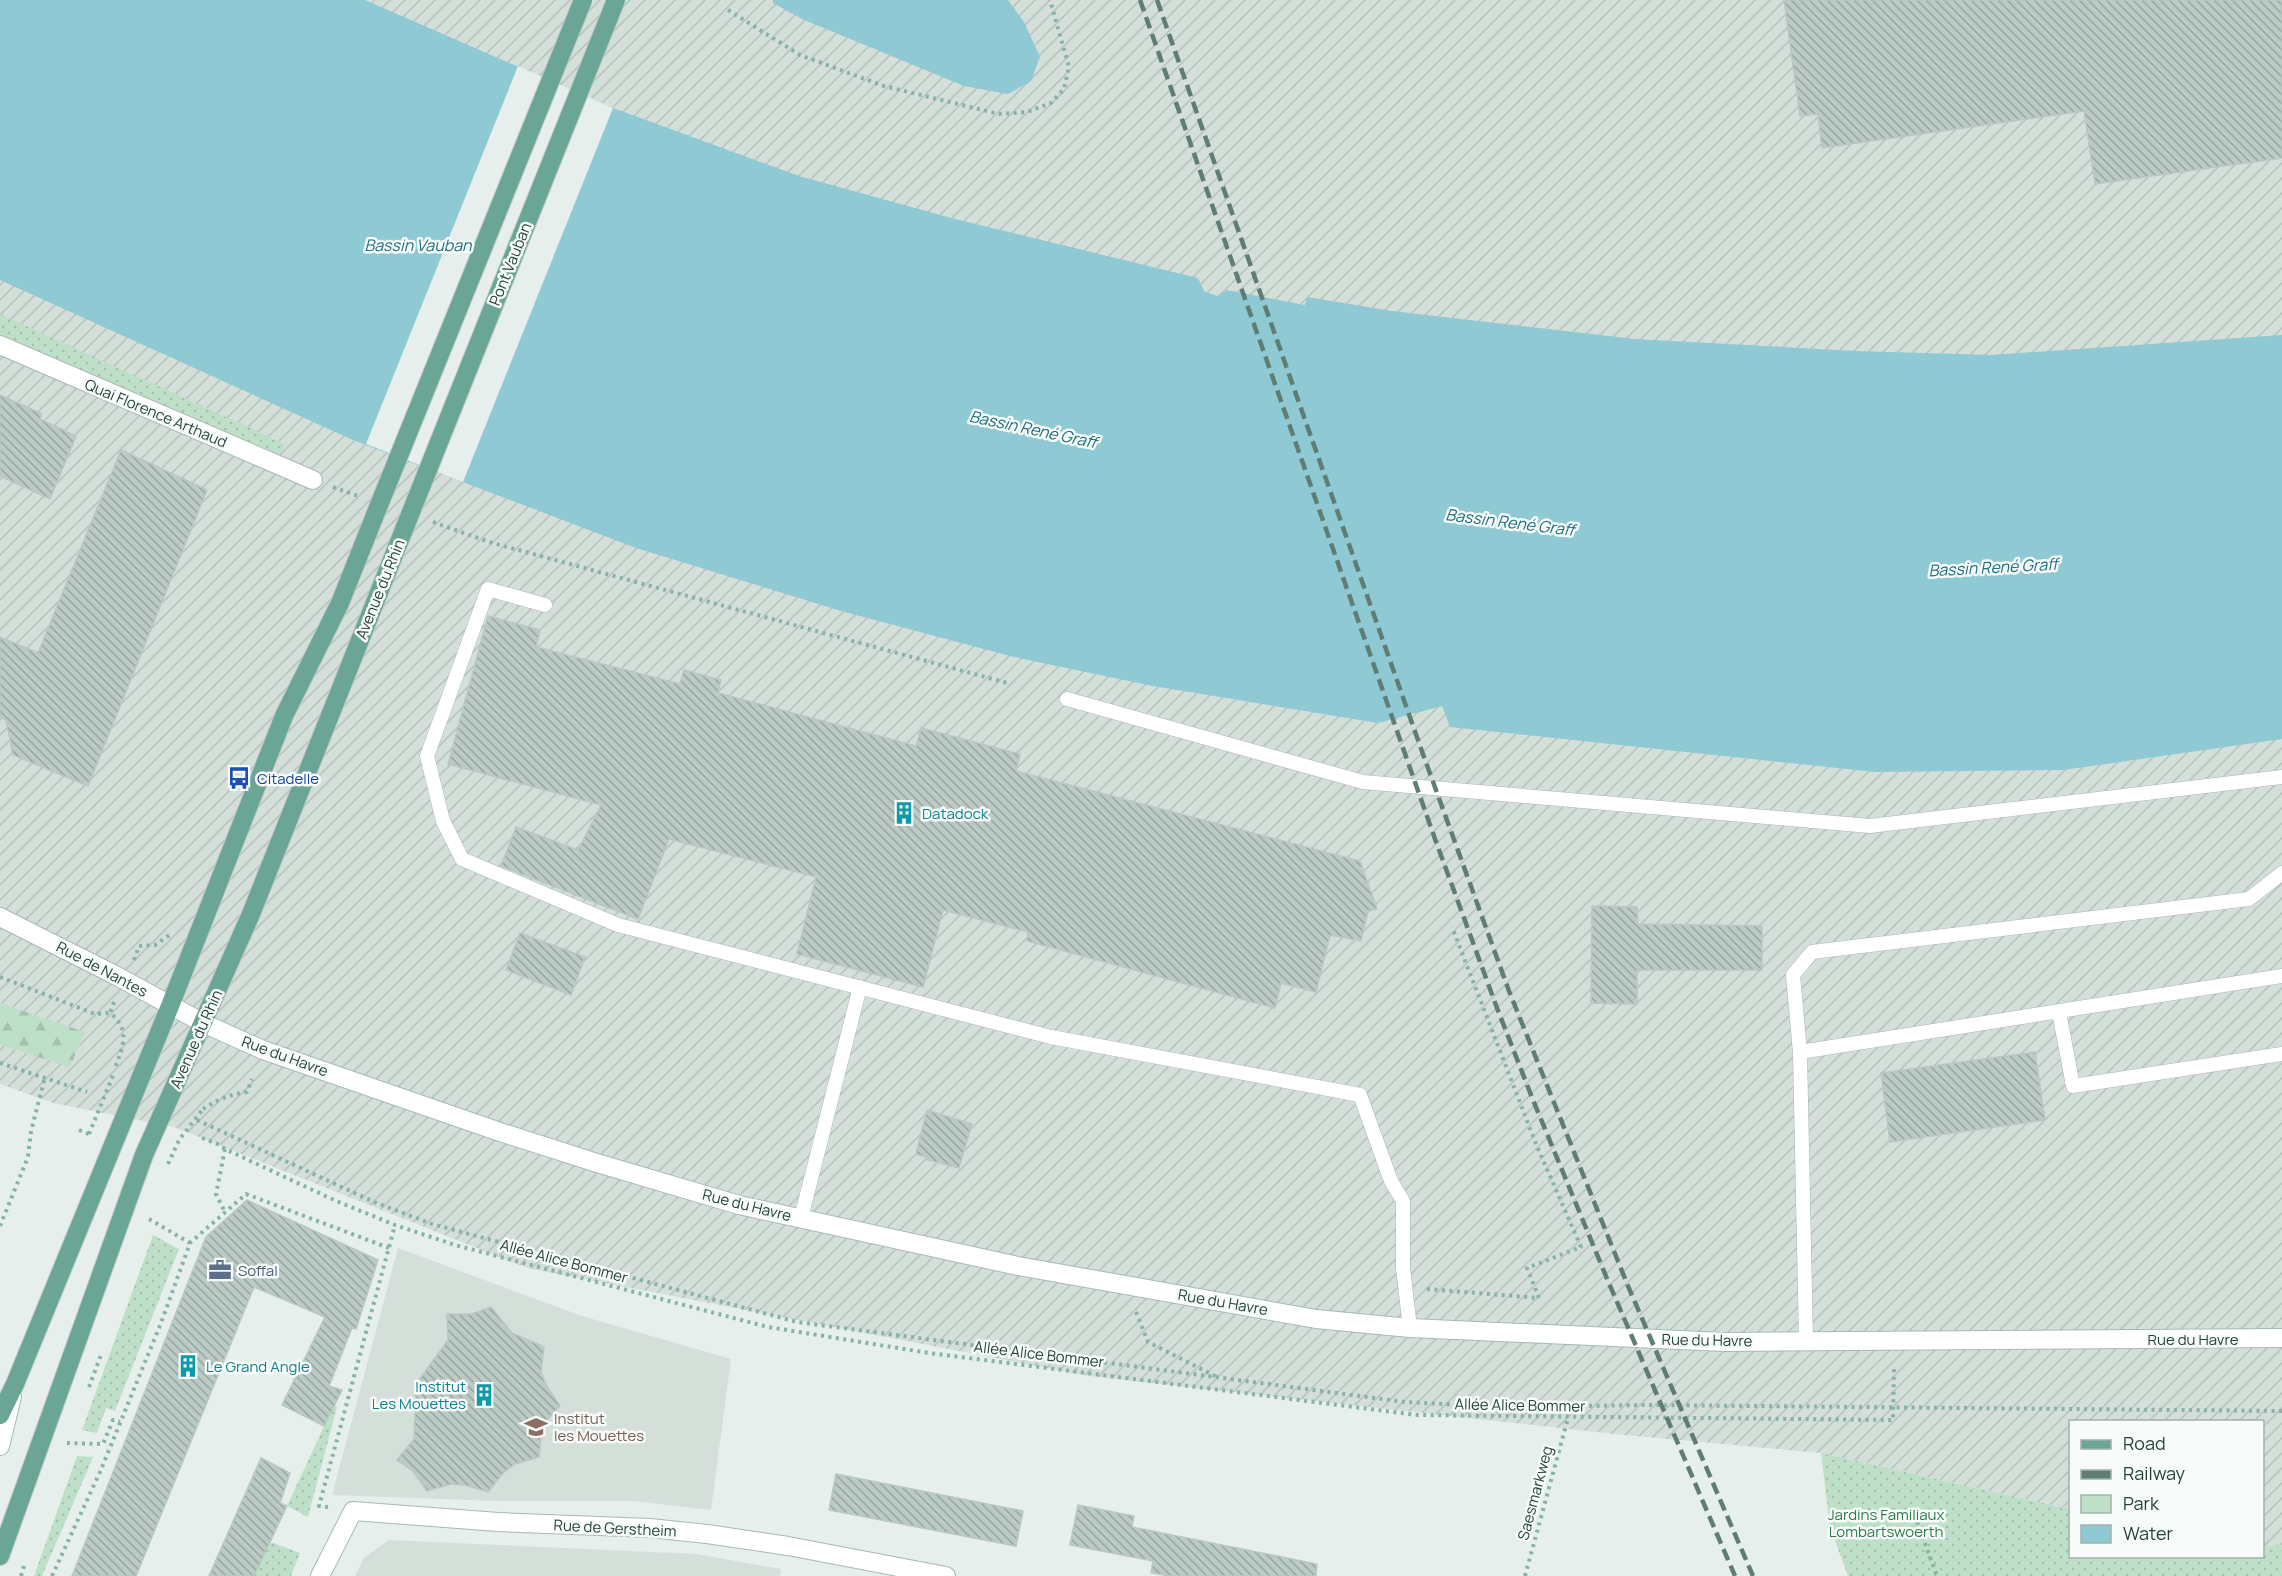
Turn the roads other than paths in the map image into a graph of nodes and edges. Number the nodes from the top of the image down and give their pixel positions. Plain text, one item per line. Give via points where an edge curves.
1 (583, 0) edge
2 (616, 0) edge
3 (0, 345) edge
4 (313, 480) road end
5 (405, 527) joint
6 (545, 605) dead end
7 (1067, 699) dead end
8 (2282, 777) edge
9 (2282, 873) edge
10 (0, 917) edge
11 (2282, 976) edge
12 (860, 987) junction
13 (170, 1006) junction
14 (2059, 1012) junction
15 (202, 1023) junction
16 (1800, 1052) junction
17 (2282, 1054) edge
18 (801, 1218) junction
19 (1410, 1328) junction
20 (2282, 1338) edge
21 (1806, 1341) junction
22 (15, 1384) junction
23 (0, 1415) edge
24 (0, 1446) edge
25 (0, 1556) edge
26 (320, 1576) edge
27 (946, 1576) edge

1 - 13 main road, Pont Vauban, bridge via 371,507 340,603 284,716
2 - 5 main road, Pont Vauban, bridge
3 - 4 main road, Quai Florence Arthaud
5 - 15 main road, Avenue du Rhin via 251,914
6 - 12 lane via 488,589 427,756 443,821 462,859 618,925
7 - 8 lane via 1363,782 1870,826
9 - 16 lane via 2249,899 1812,952 1793,975
10 - 13 main road, Rue de Nantes
11 - 14 lane
12 - 18 lane
12 - 19 lane via 1052,1038 1360,1095 1391,1181 1403,1201 1403,1268
13 - 15 main road, Rue de Nantes
13 - 22 main road
14 - 16 lane
14 - 17 lane via 2073,1086
15 - 18 main road, Rue du Havre via 263,1050 500,1132 739,1205
15 - 25 main road, Avenue du Rhin via 144,1155
16 - 21 lane
18 - 19 main road, Rue du Havre via 1018,1266 1316,1319
19 - 21 main road, Rue du Havre via 1724,1342
20 - 21 main road, Rue du Havre
22 - 23 main road
22 - 24 main road
26 - 27 main road, Rue de Gerstheim via 353,1511 707,1534

